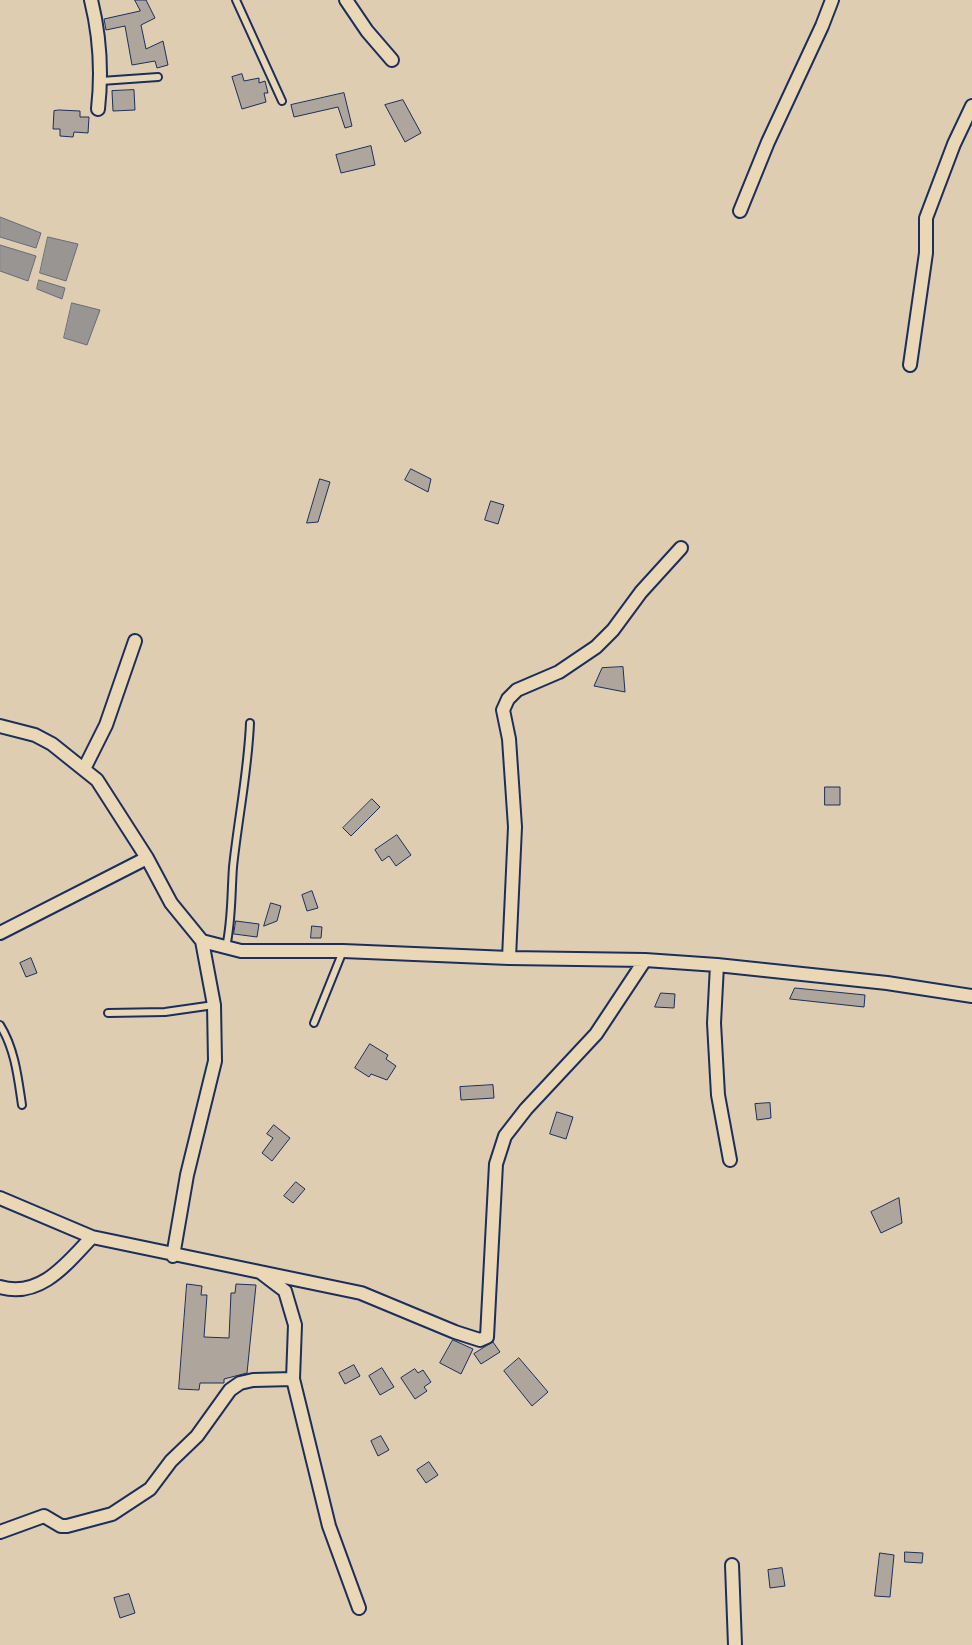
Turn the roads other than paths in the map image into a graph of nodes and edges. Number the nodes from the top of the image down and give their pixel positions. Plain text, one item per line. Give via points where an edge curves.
1 (91, 0) edge
2 (236, 0) edge
3 (346, 0) edge
4 (832, 0) edge
5 (392, 60) dead end
6 (158, 77) dead end
7 (101, 81) junction
8 (282, 101) dead end
9 (972, 106) edge
10 (98, 109) dead end
11 (740, 211) dead end
12 (910, 365) dead end
13 (681, 548) dead end
14 (134, 640) dead end
15 (250, 723) dead end
16 (0, 726) edge
17 (84, 769) junction
18 (147, 858) junction
19 (0, 933) edge
20 (202, 941) junction
21 (226, 947) junction
22 (343, 951) junction
23 (509, 958) junction
24 (645, 960) junction
25 (717, 965) junction
26 (972, 996) edge
27 (214, 1005) junction
28 (108, 1013) dead end
29 (314, 1023) dead end
30 (0, 1025) edge
31 (22, 1105) dead end
32 (730, 1160) dead end
33 (0, 1198) edge
34 (92, 1237) junction
35 (173, 1256) junction
36 (260, 1272) junction
37 (0, 1287) edge
38 (293, 1379) junction
39 (0, 1532) edge
40 (732, 1565) dead end
41 (359, 1608) dead end
42 (734, 1645) edge

1 - 7 street via 96,20
2 - 8 lane
3 - 5 street
4 - 11 street
6 - 7 lane
7 - 10 street
9 - 12 street via 926,218 926,254
13 - 23 street via 596,647 558,672 517,690 503,710 509,739 515,827
14 - 17 street via 106,724
15 - 21 lane via 249,762 233,868 231,923
16 - 17 street via 35,735
17 - 18 street via 97,780
18 - 19 street
18 - 20 street via 171,903
20 - 21 street
20 - 27 street
21 - 22 street via 241,951
22 - 23 street
22 - 29 lane
23 - 24 street
24 - 25 street
24 - 36 street via 596,1034 505,1136 496,1164 487,1337 480,1340 456,1332 361,1293
25 - 26 street via 886,983
25 - 32 street via 714,1023 718,1094
27 - 28 lane via 165,1012
27 - 35 street via 215,1061 187,1176
30 - 31 lane via 17,1069
33 - 34 street
34 - 35 street
34 - 37 street via 51,1279 31,1287
35 - 36 street
36 - 38 street via 285,1292 295,1325
38 - 39 street via 253,1380 230,1390 197,1436 171,1461 150,1489 112,1514 67,1526 44,1516
38 - 41 street via 329,1526
40 - 42 street

